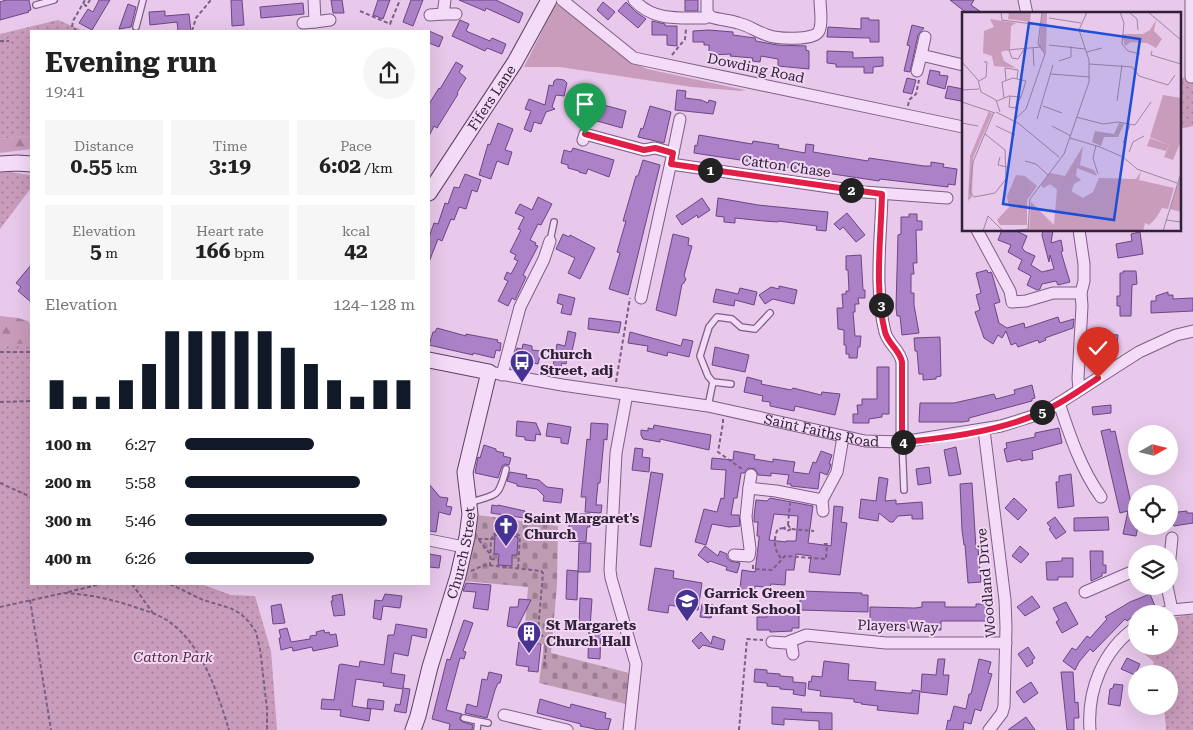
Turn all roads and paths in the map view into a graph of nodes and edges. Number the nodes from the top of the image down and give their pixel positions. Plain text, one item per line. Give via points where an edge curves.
1 (54, 0) edge
2 (85, 0) edge
3 (90, 0) edge
4 (143, 0) edge
5 (211, 0) edge
6 (314, 0) edge
7 (400, 0) edge
8 (444, 0) edge
9 (549, 0) edge
10 (562, 0) edge
11 (634, 0) edge
12 (707, 0) edge
13 (820, 0) edge
14 (1191, 0) edge
15 (83, 3) junction
16 (36, 5) dead end
17 (360, 12) dead end
18 (443, 14) junction
19 (456, 14) dead end
20 (430, 15) dead end
21 (709, 16) junction
22 (686, 18) junction
23 (330, 20) dead end
24 (315, 22) junction
25 (303, 23) dead end
26 (136, 27) dead end
27 (76, 30) edge
28 (192, 30) edge
29 (924, 37) dead end
30 (0, 41) edge
31 (9, 41) dead end
32 (921, 55) junction
33 (962, 65) edge
34 (667, 66) junction
35 (917, 71) dead end
36 (1192, 77) edge
37 (917, 90) dead end
38 (906, 115) junction
39 (680, 120) dead end
40 (962, 128) edge
41 (585, 133) dead end
42 (672, 159) junction
43 (0, 164) edge
44 (30, 164) edge
45 (430, 191) edge
46 (882, 194) junction
47 (947, 198) dead end
48 (554, 222) dead end
49 (1079, 231) edge
50 (977, 237) edge
51 (550, 241) joint
52 (1081, 293) junction
53 (635, 298) joint
54 (770, 313) dead end
55 (1193, 331) edge
56 (0, 352) edge
57 (30, 352) edge
58 (430, 360) edge
59 (496, 373) junction
60 (713, 382) junction
61 (731, 384) dead end
62 (1079, 390) junction
63 (614, 391) junction
64 (627, 394) junction
65 (30, 399) edge
66 (26, 401) junction
67 (0, 402) edge
68 (30, 402) edge
69 (1059, 404) junction
70 (708, 406) junction
71 (723, 410) junction
72 (984, 430) junction
73 (843, 438) junction
74 (902, 442) junction
75 (506, 469) dead end
76 (751, 476) joint
77 (0, 482) edge
78 (750, 488) junction
79 (904, 490) dead end
80 (791, 493) junction
81 (30, 497) edge
82 (1101, 497) dead end
83 (469, 503) junction
84 (788, 525) junction
85 (784, 528) junction
86 (791, 528) junction
87 (814, 531) dead end
88 (1172, 538) dead end
89 (478, 539) junction
90 (491, 539) junction
91 (430, 540) edge
92 (495, 540) dead end
93 (469, 542) junction
94 (824, 544) dead end
95 (1171, 545) edge
96 (490, 554) junction
97 (734, 555) dead end
98 (749, 556) junction
99 (782, 558) junction
100 (491, 559) junction
101 (498, 560) dead end
102 (490, 566) junction
103 (518, 569) junction
104 (1128, 573) edge
105 (458, 576) junction
106 (97, 585) edge
107 (133, 585) edge
108 (172, 585) edge
109 (1085, 592) dead end
110 (64, 593) junction
111 (30, 600) junction
112 (0, 607) edge
113 (1193, 608) edge
114 (1178, 610) edge
115 (153, 613) junction
116 (1128, 632) edge
117 (791, 641) junction
118 (772, 642) joint
119 (1006, 643) junction
120 (793, 654) dead end
121 (544, 668) dead end
122 (504, 715) dead end
123 (464, 718) dead end
124 (478, 721) junction
125 (488, 723) dead end
126 (538, 727) edge
127 (51, 730) edge
128 (228, 730) edge
129 (267, 730) edge
130 (413, 730) edge
131 (477, 730) edge
132 (567, 730) edge
133 (629, 730) edge
134 (739, 730) edge
135 (989, 730) edge
136 (1090, 730) edge

1 - 16 lane
2 - 15 path
3 - 15 path via 86,6
4 - 26 lane
5 - 28 path via 196,18
6 - 24 street
7 - 17 path via 390,24
8 - 18 street
9 - 45 street, Fifers Lane via 505,78
10 - 34 street, Dowding Road via 634,58
11 - 22 street via 654,15
12 - 21 street
13 - 21 street via 819,32 808,38 767,36 740,23
14 - 36 street
15 - 27 path via 73,21 72,27
18 - 19 street
18 - 20 street
21 - 22 street
22 - 34 path via 686,39
23 - 24 street
24 - 25 street
29 - 32 street
30 - 31 path
32 - 33 street
32 - 35 street
34 - 38 street, Dowding Road
37 - 38 path via 909,100
38 - 40 street, Dowding Road
39 - 42 street
41 - 42 street, Catton Chase via 644,150 655,148
42 - 46 street, Catton Chase
42 - 53 street
43 - 44 street
46 - 47 street, Catton Chase
46 - 74 street via 880,299 886,334 902,362
48 - 51 lane
49 - 52 street via 1084,264
50 - 52 street via 1010,291 1012,302 1053,294
51 - 59 street via 520,307
52 - 62 street
53 - 63 path
54 - 60 lane via 752,330 732,319 718,317 709,327 700,356
55 - 62 street, Saint Faiths Road via 1139,352
56 - 57 path
58 - 59 street, Saint Faiths Road
59 - 63 street, Saint Faiths Road
59 - 83 street, Church Street via 465,472
60 - 61 lane
60 - 70 lane
62 - 69 street, Saint Faiths Road
63 - 64 street, Saint Faiths Road
64 - 70 street, Saint Faiths Road
64 - 133 street via 616,454 610,570 636,664
65 - 66 path
66 - 67 path
66 - 68 path
69 - 72 street, Saint Faiths Road via 1012,424
69 - 82 street via 1089,480
70 - 71 street, Saint Faiths Road
71 - 73 street, Saint Faiths Road
71 - 76 path via 724,423 718,452 744,475
72 - 74 street, Saint Faiths Road
72 - 119 street, Woodland Drive via 1005,606
73 - 74 street, Saint Faiths Road
73 - 80 street via 837,472 822,505
74 - 79 lane
75 - 83 lane via 497,494
76 - 78 street
77 - 81 path
78 - 80 street
78 - 98 street via 746,517
80 - 84 path
83 - 93 street, Church Street
84 - 85 path
84 - 86 path
85 - 86 path via 788,531
85 - 99 path via 778,529 775,537 777,554
86 - 87 path
88 - 95 street
89 - 90 path
89 - 93 path
89 - 96 path
90 - 92 path
90 - 96 path
90 - 103 path via 498,530 506,528 520,536
91 - 93 street
93 - 105 street, Church Street
94 - 99 path via 827,544 826,560
96 - 100 path
97 - 98 street
98 - 99 path via 754,563 753,569 772,570
100 - 101 path
100 - 102 path
102 - 103 path
102 - 105 path via 482,566 464,577
103 - 121 path via 543,573 538,631 547,637
104 - 109 street
105 - 130 street, Church Street
106 - 110 path
107 - 115 path
108 - 129 path via 241,614 256,632
110 - 111 path
110 - 115 path via 115,600
111 - 112 path
111 - 127 path
113 - 114 street
115 - 128 path via 181,631 194,647 217,692
116 - 136 street via 1101,666 1090,706
117 - 118 street, Players Way
117 - 119 street, Players Way via 806,635 886,643
117 - 120 street
118 - 134 path via 747,638
119 - 135 street, Woodland Drive via 1002,714
122 - 126 street via 517,712
123 - 124 lane
124 - 125 lane
124 - 131 lane
126 - 132 street

